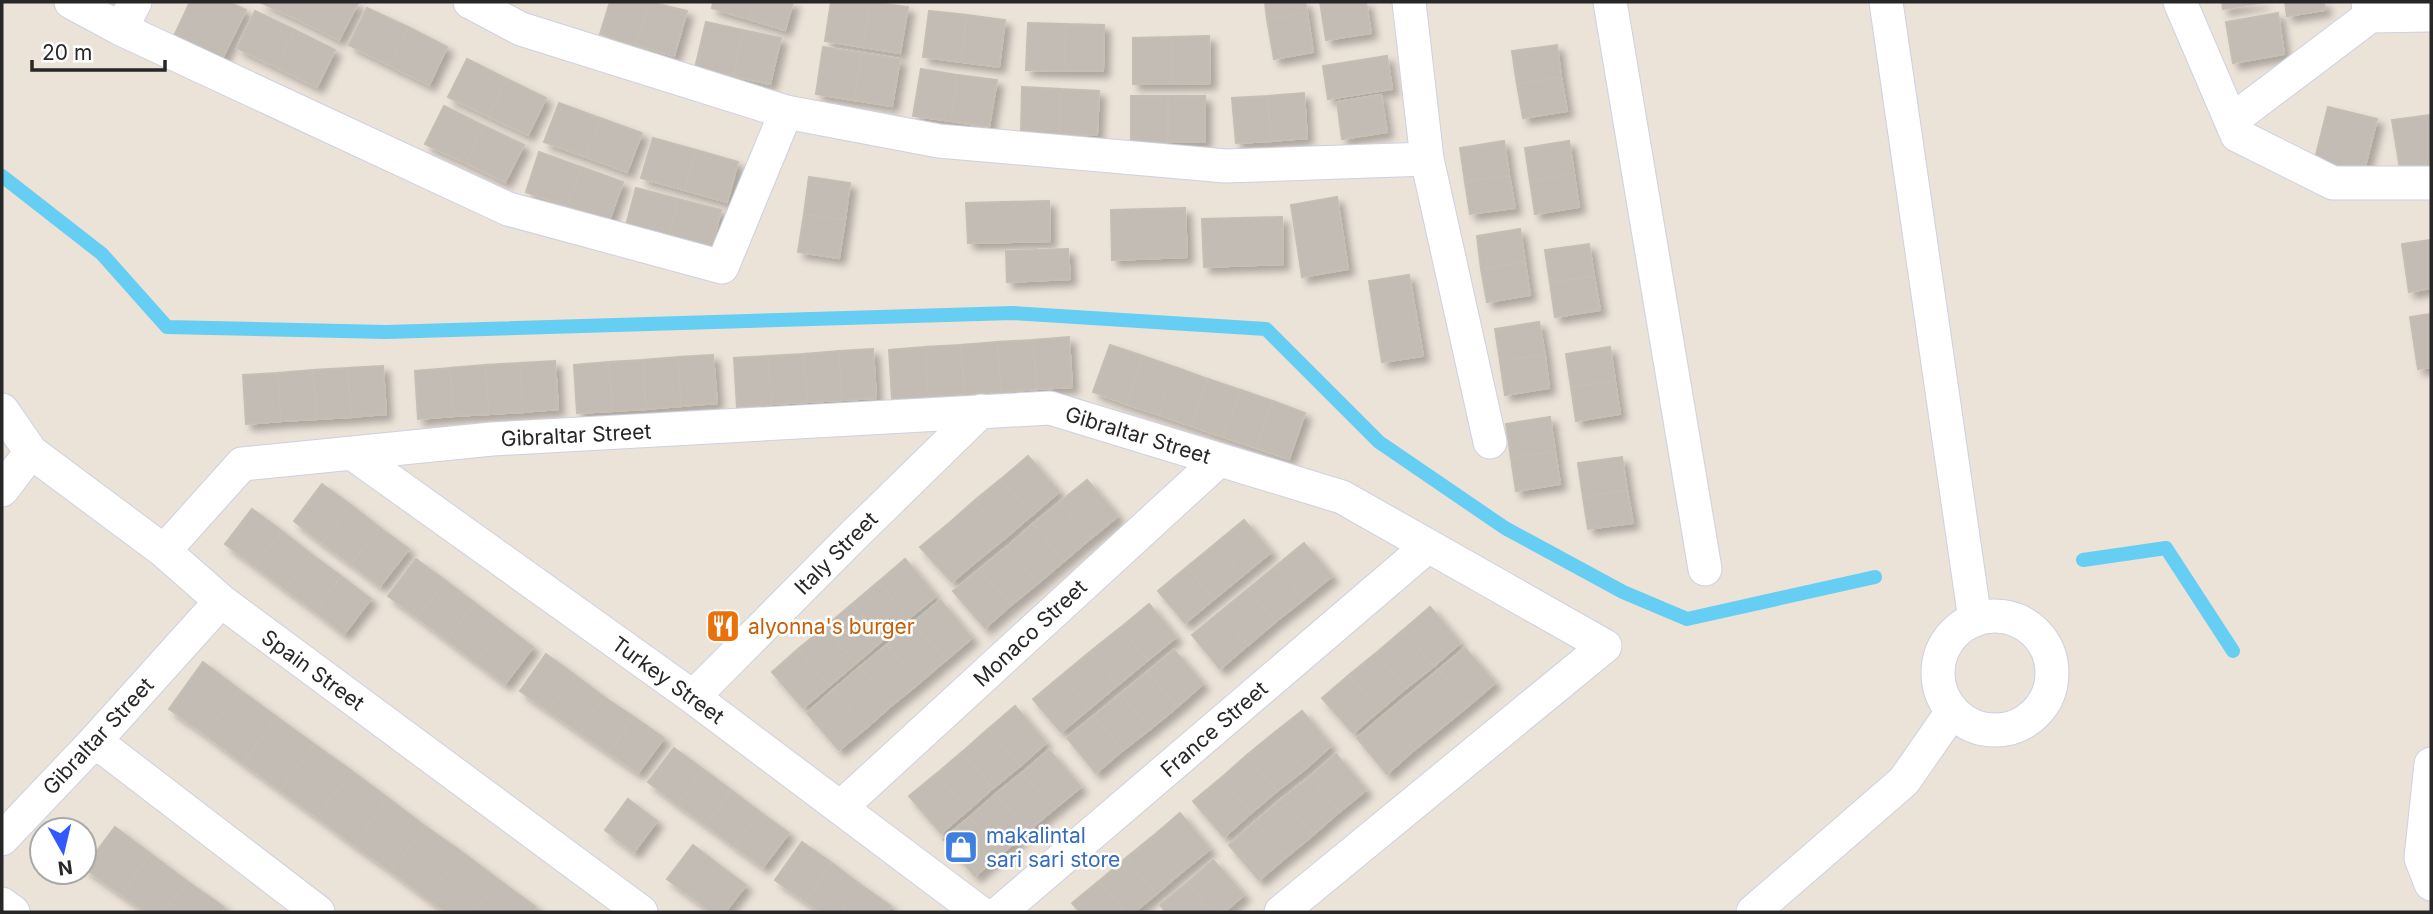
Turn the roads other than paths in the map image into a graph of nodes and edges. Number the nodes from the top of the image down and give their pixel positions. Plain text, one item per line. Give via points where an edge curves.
1 (71, 2) edge
2 (470, 2) edge
3 (1409, 2) edge
4 (1610, 2) edge
5 (1886, 2) edge
6 (2180, 2) edge
7 (2369, 9) edge
8 (128, 15) edge
9 (2431, 16) edge
10 (786, 112) junction
11 (2231, 121) junction
12 (1427, 159) junction
13 (2431, 183) edge
14 (2, 410) edge
15 (981, 411) junction
16 (1490, 442) dead end
17 (31, 452) junction
18 (352, 453) junction
19 (1219, 460) junction
20 (2, 490) edge
21 (1428, 546) junction
22 (164, 551) junction
23 (1705, 569) dead end
24 (220, 601) junction
25 (1975, 620) junction
26 (694, 697) junction
27 (1952, 712) junction
28 (95, 741) junction
29 (2431, 764) edge
30 (841, 807) junction
31 (2, 839) edge
32 (2431, 884) edge
33 (2, 904) edge
34 (13, 912) edge
35 (318, 912) edge
36 (641, 912) edge
37 (979, 912) edge
38 (1000, 912) edge
39 (1282, 912) edge
40 (1753, 912) edge

1 - 8 street
2 - 10 street via 521,29
3 - 12 street
4 - 23 street
5 - 25 street
6 - 11 street
7 - 9 street
7 - 11 street
8 - 10 street via 508,209 722,267
10 - 12 street via 939,141 1226,166
11 - 13 street via 2237,135 2333,184
12 - 16 street
14 - 17 street, Spain Street
15 - 18 street, Gibraltar Street via 492,439
15 - 19 street, Gibraltar Street via 1050,408
15 - 26 street, Italy Street
17 - 20 street
17 - 22 street, Spain Street
18 - 22 street, Gibraltar Street via 242,464
18 - 26 street, Turkey Street
19 - 21 street, Gibraltar Street via 1342,497
19 - 30 street, Monaco Street
21 - 38 street, France Street
21 - 39 street, Gibraltar Street via 1605,646
22 - 24 street, Spain Street
24 - 28 street, Gibraltar Street
24 - 36 street, Spain Street
25 - 27 street via 1953,635 1939,660 1937,678
25 - 27 street via 1994,615 2030,628 2044,641 2052,659 2051,687 2038,712 2005,730 1968,724
26 - 30 street, Turkey Street
27 - 40 street via 1904,781
28 - 31 street, Gibraltar Street
28 - 35 street
29 - 32 street via 2421,858
30 - 37 street, Turkey Street
33 - 34 street

